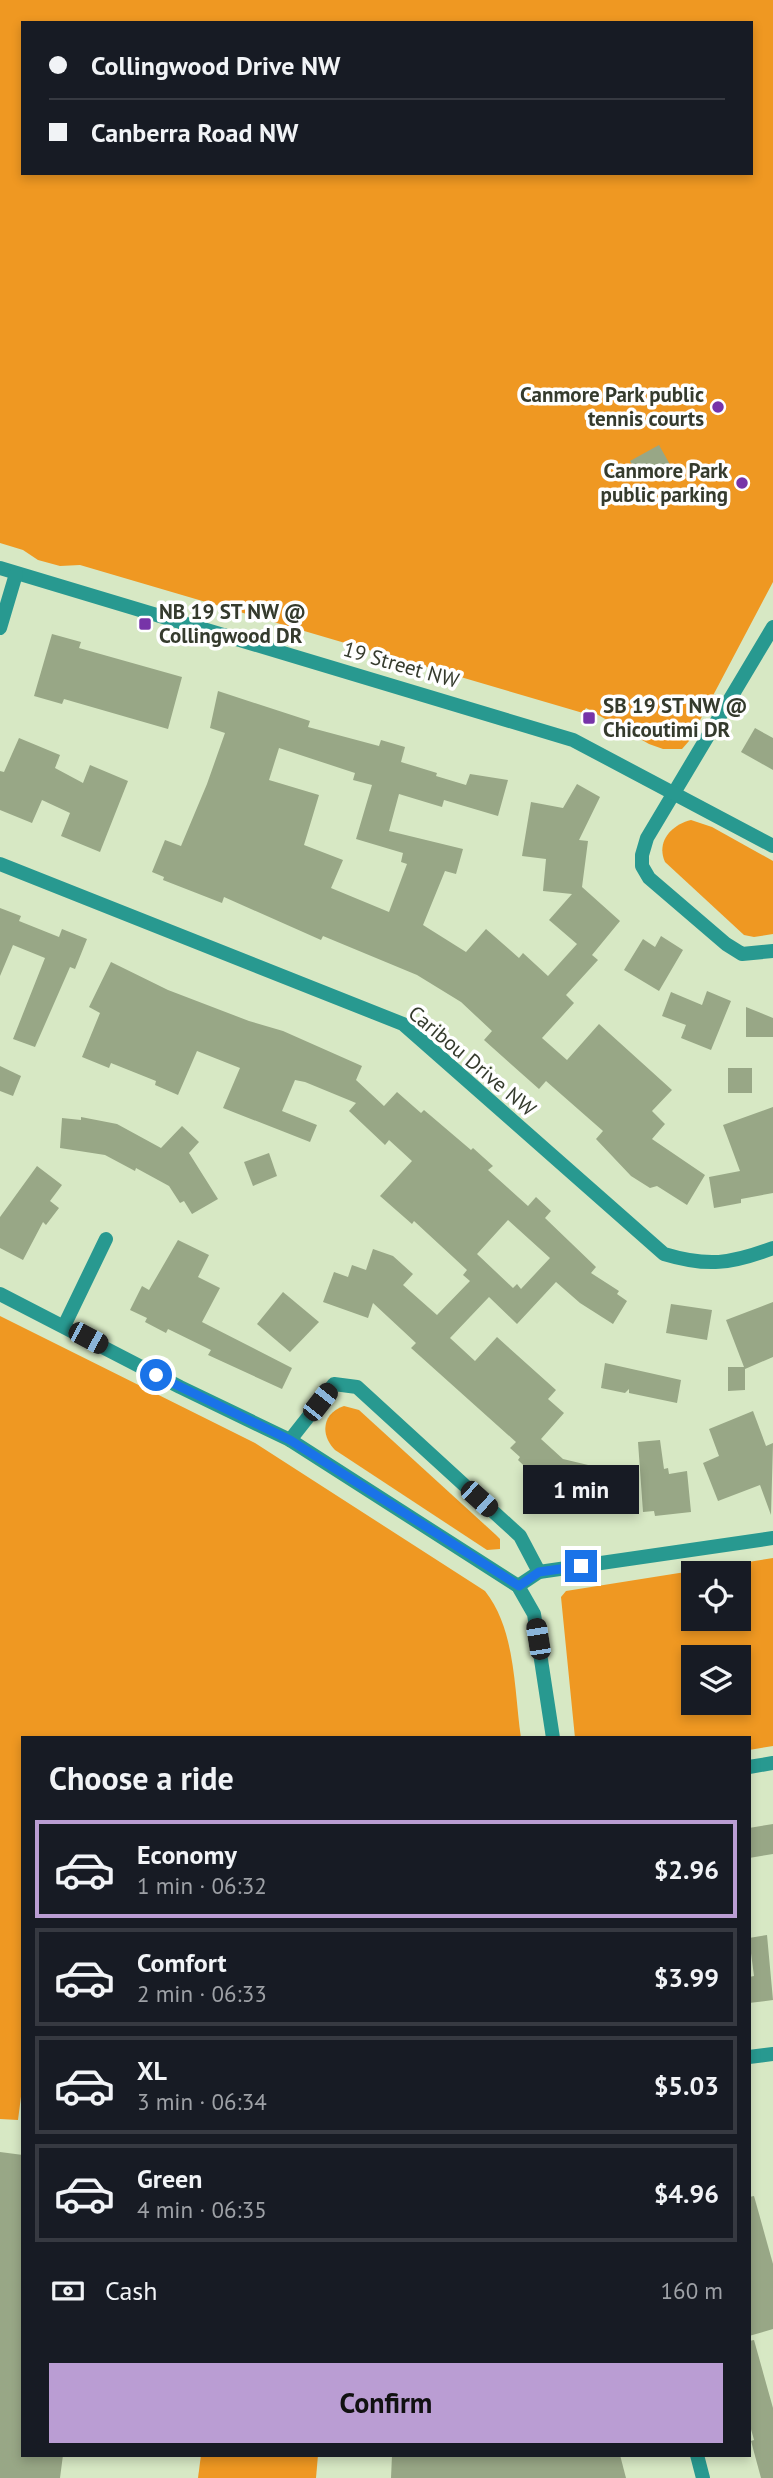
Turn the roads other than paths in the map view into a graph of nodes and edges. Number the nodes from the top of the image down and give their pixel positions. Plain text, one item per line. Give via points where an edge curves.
1 (0, 568) edge
2 (16, 574) junction
3 (773, 627) edge
4 (0, 628) edge
5 (674, 790) junction
6 (773, 846) edge
7 (0, 864) edge
8 (773, 951) edge
9 (106, 1239) dead end
10 (773, 1248) edge
11 (0, 1294) edge
12 (64, 1326) junction
13 (290, 1440) junction
14 (773, 1538) edge
15 (539, 1572) junction
16 (519, 1586) junction
17 (553, 1736) edge
18 (773, 1763) edge
19 (751, 1767) edge
20 (773, 2054) edge
21 (751, 2057) edge
22 (698, 2457) edge
23 (703, 2478) edge

1 - 2 street, 19 Street NW
2 - 4 street
2 - 5 street, 19 Street NW via 573,740
3 - 5 street
5 - 6 street, 19 Street NW
5 - 8 street via 647,838 642,866 726,944 742,954
7 - 10 street, Caribou Drive NW via 403,1024 664,1254 707,1263
9 - 12 street
11 - 12 street
12 - 13 street
13 - 15 street via 334,1384 357,1387 520,1536
13 - 16 street
14 - 15 street
15 - 16 street
16 - 17 street via 534,1614
18 - 19 street
20 - 21 street
22 - 23 street

